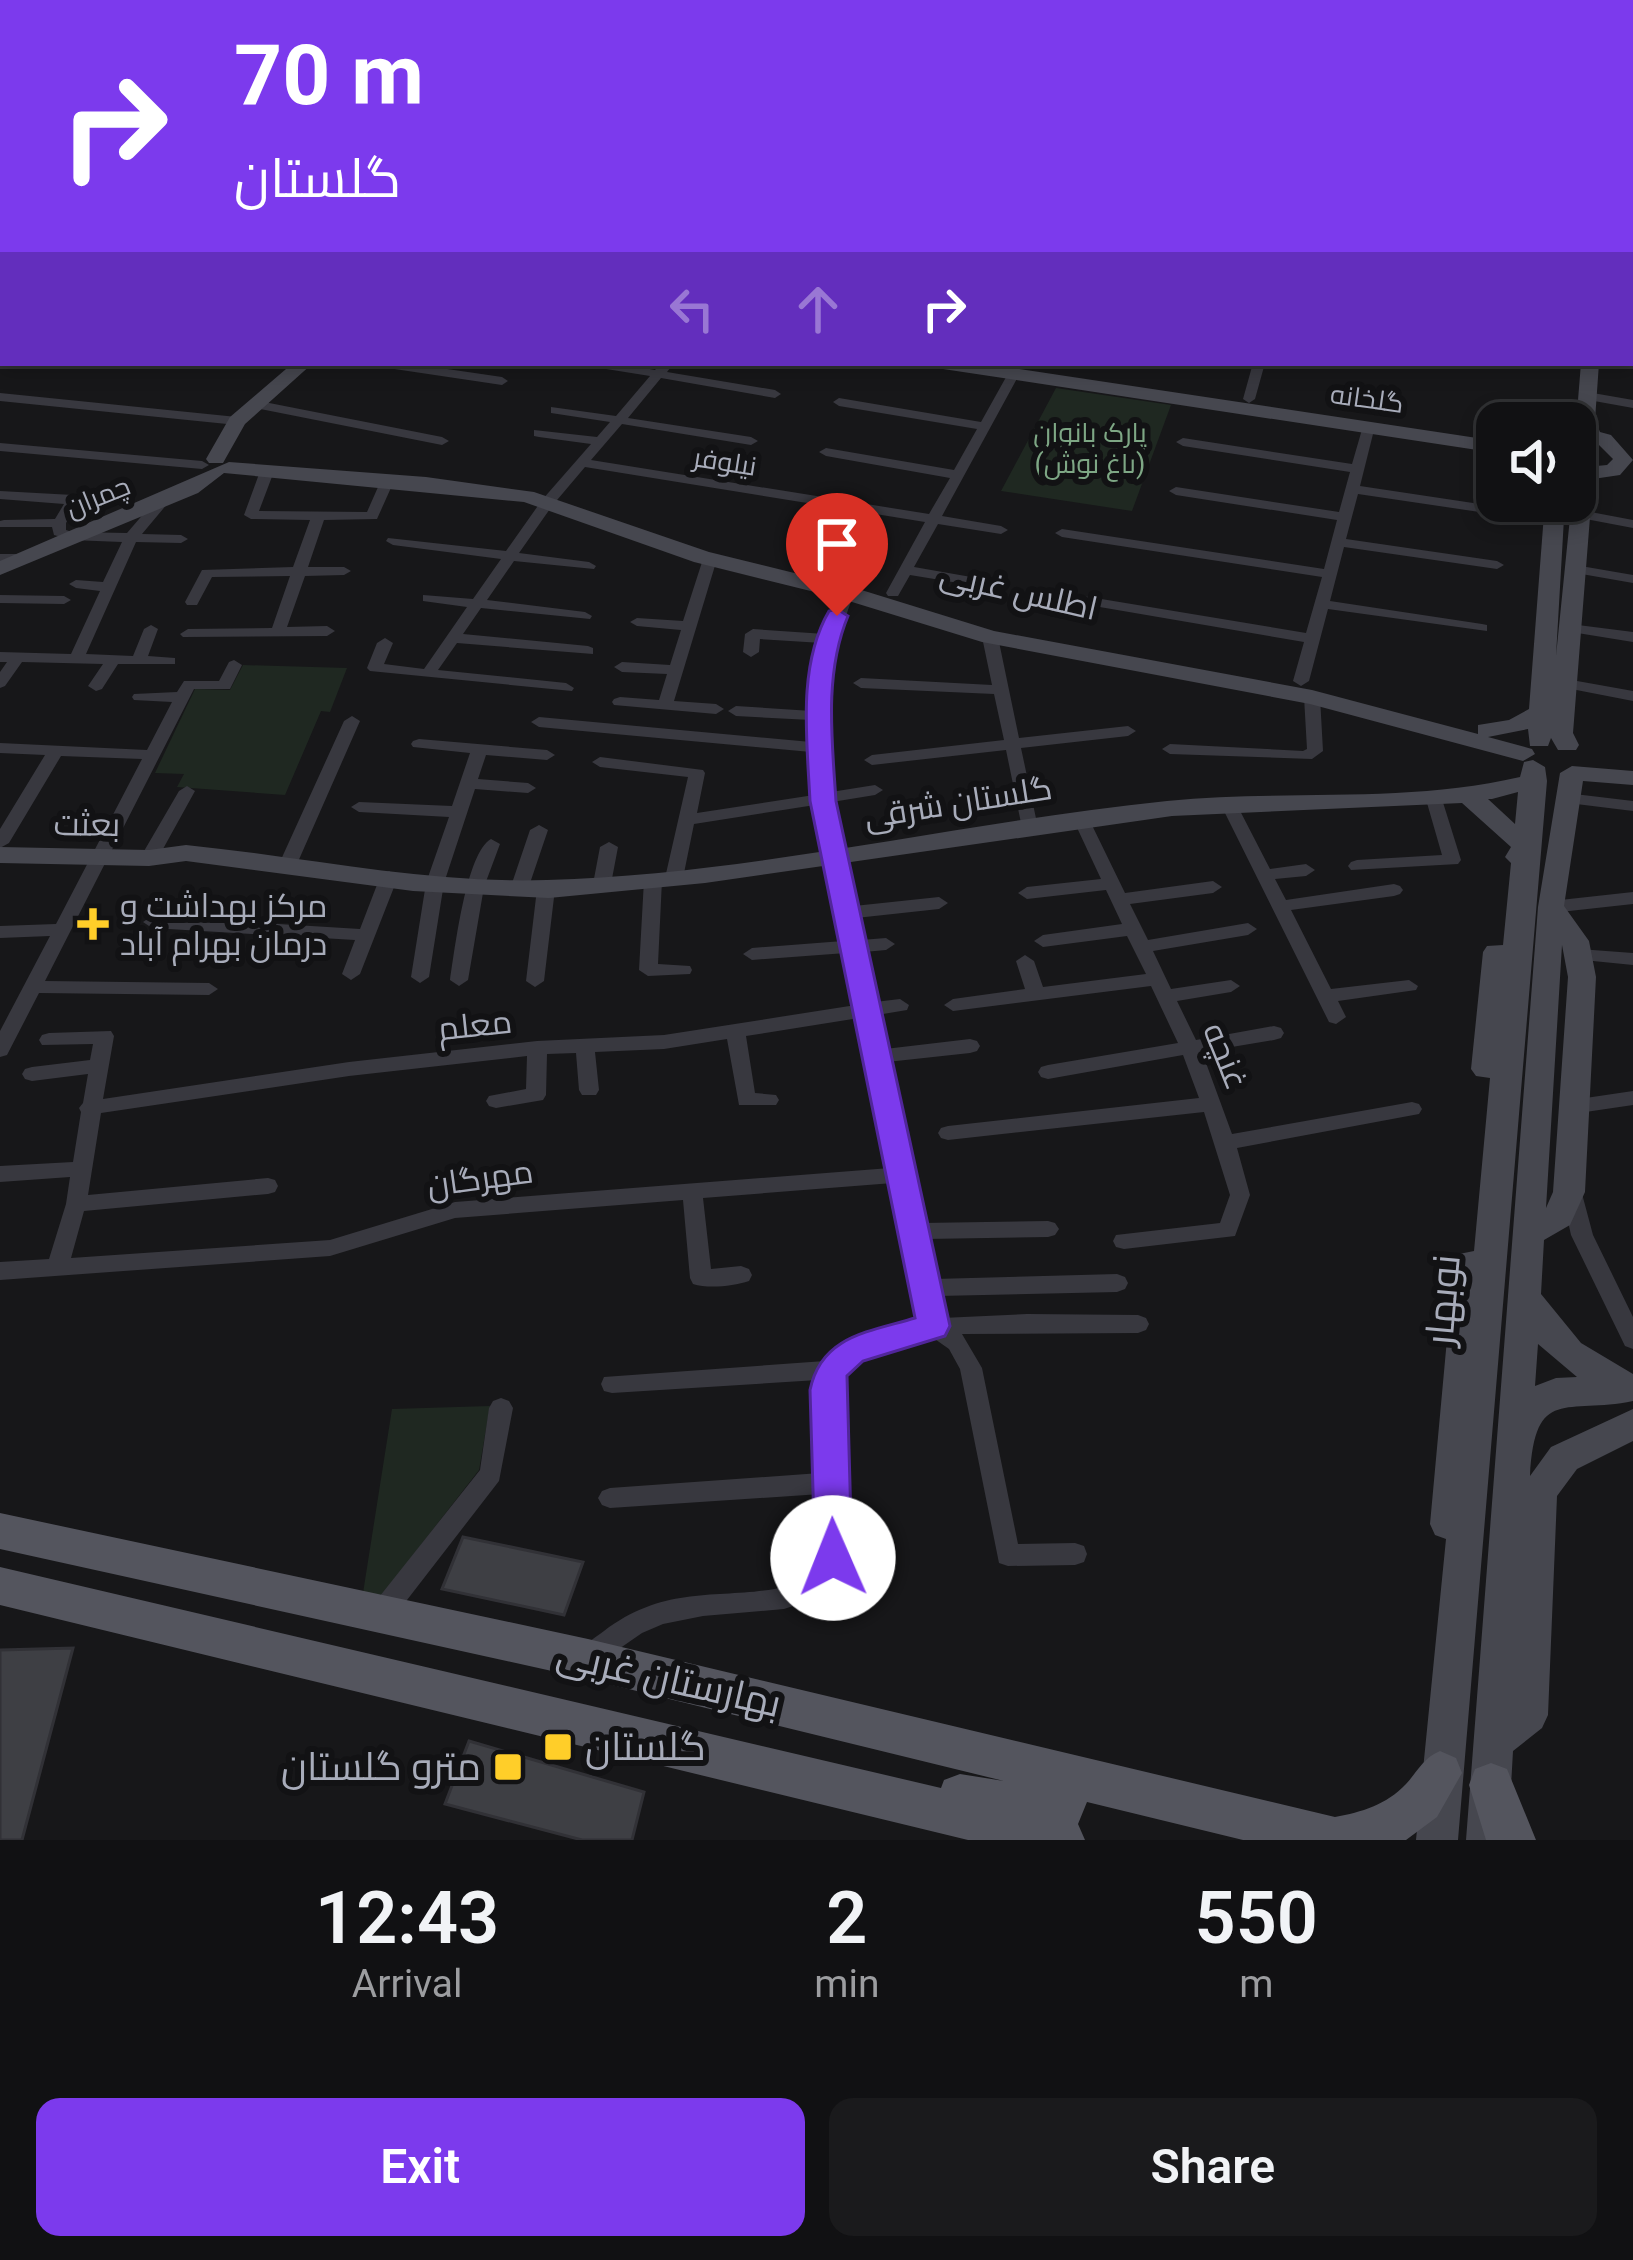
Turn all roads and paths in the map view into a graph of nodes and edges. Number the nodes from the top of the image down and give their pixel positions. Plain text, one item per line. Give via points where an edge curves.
1 (185, 0) edge
2 (336, 0) edge
3 (300, 366) edge
4 (400, 366) edge
5 (632, 366) edge
6 (1257, 366) edge
7 (1573, 366) edge
8 (1590, 366) edge
9 (664, 368) edge
10 (1007, 368) edge
11 (502, 382) dead end
12 (775, 394) dead end
13 (1587, 396) junction
14 (0, 397) edge
15 (1249, 399) junction
16 (839, 402) dead end
17 (1568, 402) edge
18 (1586, 402) edge
19 (254, 404) junction
20 (1633, 404) edge
21 (555, 410) dead end
22 (618, 420) junction
23 (237, 421) junction
24 (984, 426) junction
25 (1369, 426) junction
26 (1476, 431) edge
27 (538, 433) dead end
28 (599, 441) junction
29 (751, 441) dead end
30 (1596, 441) edge
31 (442, 442) dead end
32 (1184, 442) dead end
33 (1476, 444) edge
34 (0, 447) edge
35 (826, 452) dead end
36 (1627, 459) edge
37 (581, 462) junction
38 (215, 466) junction
39 (1358, 469) junction
40 (1596, 469) edge
41 (266, 474) junction
42 (957, 475) junction
43 (387, 482) junction
44 (1353, 489) junction
45 (1177, 491) dead end
46 (0, 495) edge
47 (550, 498) junction
48 (163, 500) junction
49 (1476, 507) edge
50 (318, 516) junction
51 (1596, 517) edge
52 (1346, 518) junction
53 (932, 520) junction
54 (1554, 522) edge
55 (1579, 522) edge
56 (4, 524) dead end
57 (1633, 524) edge
58 (64, 530) junction
59 (1001, 530) dead end
60 (1062, 533) dead end
61 (130, 539) junction
62 (181, 539) dead end
63 (393, 541) dead end
64 (1339, 542) junction
65 (508, 556) junction
66 (0, 558) edge
67 (24, 558) junction
68 (710, 559) junction
69 (1498, 565) dead end
70 (589, 566) dead end
71 (0, 569) edge
72 (1575, 569) junction
73 (905, 570) junction
74 (298, 571) junction
75 (344, 571) dead end
76 (1331, 574) junction
77 (1633, 579) edge
78 (977, 582) dead end
79 (76, 584) dead end
80 (108, 587) junction
81 (847, 592) junction
82 (893, 592) junction
83 (1053, 596) dead end
84 (428, 598) dead end
85 (0, 599) edge
86 (64, 600) dead end
87 (192, 602) dead end
88 (476, 604) junction
89 (1323, 604) junction
90 (585, 616) dead end
91 (637, 622) dead end
92 (689, 626) junction
93 (1482, 628) dead end
94 (1570, 628) junction
95 (151, 629) dead end
96 (327, 631) dead end
97 (278, 632) junction
98 (188, 634) dead end
99 (990, 637) junction
100 (1633, 637) edge
101 (453, 638) junction
102 (827, 639) junction
103 (1314, 639) junction
104 (385, 643) dead end
105 (588, 651) dead end
106 (751, 652) dead end
107 (8, 657) edge
108 (76, 659) junction
109 (113, 660) junction
110 (140, 660) junction
111 (170, 661) dead end
112 (234, 665) dead end
113 (622, 667) dead end
114 (676, 670) junction
115 (428, 674) junction
116 (0, 683) edge
117 (861, 683) dead end
118 (1566, 684) junction
119 (96, 686) dead end
120 (566, 688) dead end
121 (1306, 689) junction
122 (999, 690) junction
123 (1633, 696) edge
124 (140, 697) dead end
125 (182, 697) junction
126 (620, 702) dead end
127 (664, 705) junction
128 (716, 709) dead end
129 (736, 711) dead end
130 (1540, 713) junction
131 (818, 716) junction
132 (352, 722) dead end
133 (539, 722) dead end
134 (1486, 730) junction
135 (1128, 731) dead end
136 (419, 744) dead end
137 (1012, 744) junction
138 (0, 748) edge
139 (818, 748) junction
140 (481, 749) junction
141 (1170, 749) dead end
142 (56, 750) junction
143 (547, 754) dead end
144 (153, 755) junction
145 (1532, 757) junction
146 (872, 760) dead end
147 (600, 763) dead end
148 (1633, 763) edge
149 (1570, 767) junction
150 (1633, 778) edge
151 (469, 784) junction
152 (528, 788) dead end
153 (874, 790) dead end
154 (187, 791) dead end
155 (1432, 796) junction
156 (1471, 798) junction
157 (823, 801) junction
158 (1228, 803) junction
159 (1633, 806) edge
160 (359, 807) dead end
161 (459, 812) junction
162 (1080, 817) junction
163 (687, 820) junction
164 (1029, 823) junction
165 (539, 830) dead end
166 (0, 843) edge
167 (491, 844) dead end
168 (1525, 846) junction
169 (609, 847) dead end
170 (836, 854) junction
171 (0, 855) edge
172 (160, 856) junction
173 (101, 857) junction
174 (288, 864) junction
175 (1358, 866) dead end
176 (1306, 870) dead end
177 (1266, 874) junction
178 (389, 877) junction
179 (663, 879) junction
180 (435, 883) junction
181 (602, 884) junction
182 (475, 886) junction
183 (1213, 887) dead end
184 (533, 889) junction
185 (1394, 890) dead end
186 (1117, 891) junction
187 (1027, 893) dead end
188 (1633, 898) edge
189 (939, 903) dead end
190 (1281, 906) junction
191 (1551, 907) junction
192 (848, 914) junction
193 (152, 922) dead end
194 (1248, 929) dead end
195 (61, 930) junction
196 (0, 932) edge
197 (365, 935) junction
198 (1137, 938) junction
199 (1042, 941) dead end
200 (886, 944) dead end
201 (855, 946) junction
202 (752, 954) dead end
203 (1579, 955) junction
204 (1633, 959) edge
205 (1025, 961) dead end
206 (682, 970) dead end
207 (350, 974) dead end
208 (420, 977) dead end
209 (459, 980) dead end
210 (535, 981) dead end
211 (1231, 986) dead end
212 (1408, 986) dead end
213 (30, 987) junction
214 (1160, 988) junction
215 (209, 989) dead end
216 (1036, 994) junction
217 (1329, 996) junction
218 (900, 1005) dead end
219 (953, 1005) dead end
220 (868, 1010) junction
221 (1336, 1017) dead end
222 (736, 1032) junction
223 (1274, 1033) dead end
224 (49, 1040) dead end
225 (585, 1045) junction
226 (970, 1046) dead end
227 (537, 1048) junction
228 (0, 1050) edge
229 (1191, 1050) junction
230 (879, 1056) junction
231 (98, 1066) junction
232 (1048, 1072) dead end
233 (32, 1074) dead end
234 (589, 1090) dead end
235 (1633, 1098) edge
236 (769, 1100) dead end
237 (496, 1101) dead end
238 (1209, 1104) junction
239 (1572, 1107) junction
240 (89, 1108) junction
241 (1412, 1109) dead end
242 (948, 1133) dead end
243 (1225, 1143) junction
244 (1498, 1149) junction
245 (1536, 1161) junction
246 (81, 1169) junction
247 (0, 1174) edge
248 (902, 1175) junction
249 (1569, 1179) junction
250 (268, 1186) dead end
251 (692, 1190) junction
252 (76, 1204) junction
253 (1048, 1229) dead end
254 (913, 1231) junction
255 (1532, 1232) junction
256 (1124, 1241) dead end
257 (57, 1267) junction
258 (1478, 1270) junction
259 (0, 1271) edge
260 (741, 1274) dead end
261 (1117, 1283) dead end
262 (925, 1288) junction
263 (1528, 1299) junction
264 (1138, 1324) dead end
265 (933, 1326) junction
266 (1633, 1340) edge
267 (831, 1370) junction
268 (612, 1384) dead end
269 (1631, 1400) edge
270 (501, 1408) dead end
271 (1465, 1416) junction
272 (1517, 1440) junction
273 (832, 1484) junction
274 (610, 1498) dead end
275 (0, 1531) edge
276 (1076, 1555) dead end
277 (0, 1586) edge
278 (1460, 1591) junction
279 (1505, 1607) junction
280 (381, 1614) junction
281 (588, 1659) junction
282 (1452, 1668) junction
283 (1493, 1763) junction
284 (1039, 1765) junction
285 (1439, 1773) junction
286 (878, 1795) junction
287 (1062, 1840) edge
288 (1335, 1840) edge
289 (1437, 1840) edge
290 (1487, 1840) edge
291 (1513, 1840) edge

1 - 2 street
3 - 19 street
4 - 11 street
5 - 9 street
6 - 15 street
7 - 17 street
8 - 13 street
9 - 12 street
9 - 22 street
10 - 15 street, گلخانه
10 - 24 street
10 - 25 street, گلخانه
13 - 18 street
13 - 20 street
14 - 23 street
15 - 26 street, گلخانه
16 - 24 street
19 - 23 street
19 - 31 street
21 - 22 street
22 - 28 street
22 - 29 street
23 - 38 street
24 - 42 street
25 - 33 street, گلخانه
25 - 39 street
27 - 28 street
28 - 37 street
30 - 36 street
32 - 39 street
34 - 38 street
35 - 42 street
36 - 40 street
37 - 47 street
37 - 53 street, نیلوفر
38 - 41 street, اطلس غربی
38 - 48 street, چمران
39 - 44 street
41 - 43 street, اطلس غربی
41 - 50 street via 251,515
42 - 53 street
43 - 47 street, اطلس غربی via 484,479 523,483
43 - 50 street via 372,516
44 - 49 street
44 - 52 street
45 - 52 street
46 - 58 street via 68,498
47 - 65 street
47 - 68 street, اطلس غربی
47 - 82 street, اطلس غربی
48 - 58 street, چمران
48 - 61 street
50 - 74 street
51 - 57 street
52 - 64 street
53 - 59 street, نیلوفر
53 - 73 street
54 - 130 street, نوبهار
55 - 72 street
56 - 58 street
58 - 61 street
58 - 67 street, چمران
60 - 76 street
61 - 62 street
61 - 80 street
63 - 65 street
64 - 69 street
64 - 76 street
65 - 70 street
65 - 88 street
66 - 67 street
67 - 71 street, چمران
68 - 81 street, اطلس غربی
68 - 92 street
72 - 77 street
72 - 94 street
73 - 78 street
73 - 82 street
74 - 75 street
74 - 87 street via 207,573
74 - 97 street
76 - 89 street
79 - 80 street
80 - 108 street
81 - 99 street, اطلس غربی
81 - 102 street
82 - 121 street, اطلس غربی via 990,624
83 - 103 street
84 - 88 street
85 - 86 street
88 - 90 street
88 - 101 street
89 - 93 street
89 - 103 street
91 - 92 street
92 - 114 street
94 - 100 street
94 - 118 street
95 - 110 street
96 - 97 street
97 - 98 street
99 - 121 street, اطلس غربی
99 - 122 street
101 - 105 street
101 - 115 street
102 - 106 street via 753,634
102 - 131 street
103 - 121 street
104 - 115 street via 375,668
107 - 108 street
107 - 116 street
108 - 109 street
109 - 110 street
109 - 119 street
110 - 111 street
112 - 125 street via 224,686 189,684
113 - 114 street
114 - 127 street
115 - 120 street
117 - 122 street
118 - 123 street
118 - 149 street via 1562,733
121 - 134 street, اطلس غربی
121 - 141 street via 1316,751 1306,756
121 - 145 street, اطلس غربی
122 - 137 street
124 - 125 street
125 - 144 street
126 - 127 street
127 - 128 street
129 - 131 street
130 - 134 street
130 - 145 street, نوبهار
131 - 139 street
132 - 174 street
133 - 139 street
134 - 145 street, اطلس غربی
135 - 137 street
136 - 140 street
137 - 146 street
137 - 164 street
138 - 142 street
139 - 157 street
140 - 143 street
140 - 151 street
142 - 144 street
142 - 166 street
144 - 173 street
145 - 149 street
145 - 156 street, گلستان شرقی
145 - 168 street, نوبهار
147 - 163 street via 697,773
148 - 149 street
149 - 150 street
149 - 159 street
149 - 191 street
151 - 152 street
151 - 161 street
153 - 157 street
154 - 172 street
155 - 156 street, گلستان شرقی
155 - 158 street, گلستان شرقی
155 - 175 street via 1452,860
156 - 168 street
157 - 163 street
157 - 170 street
158 - 162 street, گلستان شرقی
158 - 177 street
160 - 161 street
161 - 180 street
162 - 164 street, گلستان شرقی
162 - 186 street, غنچه
163 - 179 street
164 - 170 street, گلستان شرقی
165 - 184 street
167 - 182 street
168 - 244 street, نوبهار
168 - 258 street via 1506,884 1492,994
169 - 181 street
170 - 179 street, گلستان شرقی
170 - 192 street
171 - 173 street, بعثت
172 - 173 street, بعثت
172 - 174 street, گلستان شرقی
173 - 195 street
174 - 178 street, گلستان شرقی
176 - 177 street
177 - 190 street
178 - 180 street, گلستان شرقی
178 - 197 street
179 - 181 street, گلستان شرقی
179 - 206 street via 648,970
180 - 182 street, گلستان شرقی
180 - 208 street
181 - 184 street, گلستان شرقی
182 - 184 street, گلستان شرقی
182 - 209 street
183 - 186 street
184 - 210 street
185 - 190 street
186 - 187 street
186 - 198 street, غنچه
188 - 191 street
189 - 192 street
190 - 217 street
191 - 203 street
191 - 245 street
192 - 201 street
193 - 197 street
194 - 198 street
195 - 196 street
195 - 213 street
197 - 207 street
198 - 199 street
198 - 214 street, غنچه
200 - 201 street
201 - 202 street
201 - 220 street
203 - 204 street
203 - 239 street
205 - 216 street
211 - 214 street
212 - 217 street
213 - 215 street
213 - 228 street
214 - 216 street
214 - 229 street, غنچه
216 - 219 street
217 - 221 street
218 - 220 street, معلم
220 - 222 street, معلم
220 - 230 street
222 - 225 street, معلم
222 - 236 street via 746,1100
223 - 229 street
224 - 231 street via 104,1036
225 - 227 street, معلم
225 - 234 street
226 - 230 street
227 - 237 street via 536,1095
227 - 240 street, معلم
229 - 232 street
229 - 238 street, غنچه
230 - 248 street
231 - 233 street
231 - 240 street
235 - 239 street
238 - 242 street
238 - 243 street, غنچه
239 - 249 street
240 - 246 street
241 - 243 street
243 - 256 street, غنچه via 1240,1195 1228,1230
244 - 245 street via 1519,1146
244 - 258 street, نوبهار
245 - 255 street
246 - 247 street
246 - 252 street
248 - 251 street, مهرگان
248 - 254 street
249 - 255 street via 1559,1216
249 - 266 street via 1582,1235
250 - 252 street
251 - 257 street, مهرگان via 435,1213 330,1248
251 - 260 street via 701,1278
252 - 257 street
253 - 254 street
254 - 262 street
255 - 263 street
257 - 259 street, مهرگان
258 - 271 street, نوبهار
261 - 262 street
262 - 265 street
263 - 269 street via 1546,1335
263 - 272 street
264 - 265 street
265 - 267 street via 851,1350
265 - 276 street via 957,1343 971,1368 1008,1555
267 - 268 street
267 - 273 street
269 - 272 street via 1556,1392 1533,1404
269 - 283 street via 1564,1458 1539,1492 1528,1715
270 - 280 street via 491,1474
271 - 278 street, نوبهار
271 - 282 street via 1438,1638
272 - 279 street
273 - 274 street
273 - 281 street via 833,1558 823,1585 798,1598 664,1612
275 - 280 main road, بهارستان غربی
277 - 286 main road, بهارستان غربی
278 - 279 street via 1482,1613
278 - 282 street, نوبهار
279 - 283 street
280 - 281 main road, بهارستان غربی
281 - 284 main road, بهارستان غربی
282 - 285 street, نوبهار
283 - 290 street
283 - 291 main road
284 - 286 main road via 1061,1784 1064,1808 916,1786
284 - 288 main road, بهارستان غربی
285 - 288 main road via 1427,1798 1394,1823
285 - 289 street, نوبهار
286 - 287 main road, بهارستان غربی

